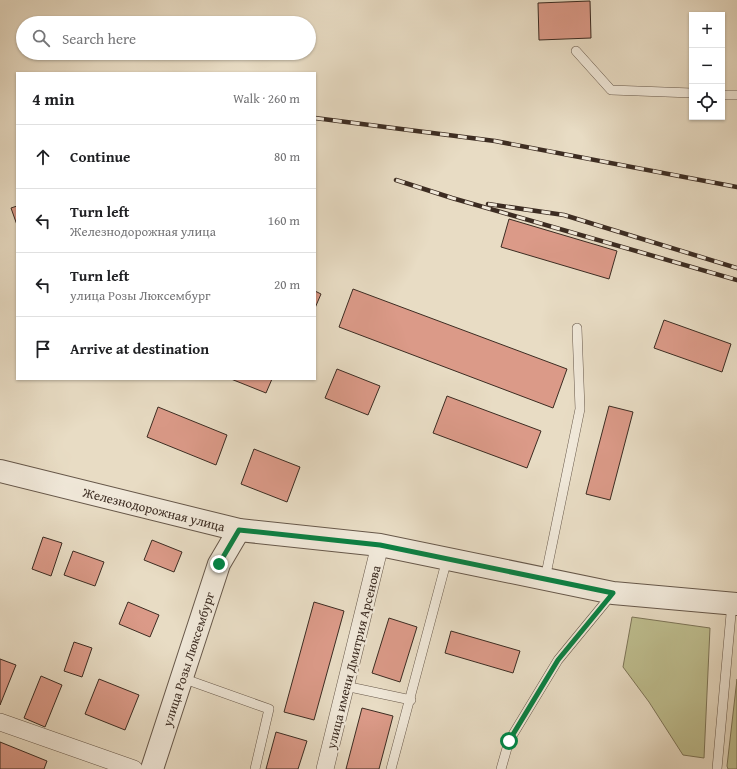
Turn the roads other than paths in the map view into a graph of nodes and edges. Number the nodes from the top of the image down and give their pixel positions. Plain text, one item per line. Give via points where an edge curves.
1 (576, 51) dead end
2 (689, 93) edge
3 (725, 95) edge
4 (737, 95) edge
5 (577, 328) dead end
6 (0, 471) edge
7 (239, 530) junction
8 (380, 545) junction
9 (447, 559) junction
10 (545, 580) junction
11 (613, 593) junction
12 (735, 603) edge
13 (182, 678) junction
14 (345, 686) junction
15 (411, 700) junction
16 (0, 722) edge
17 (134, 769) edge
18 (152, 769) edge
19 (255, 769) edge
20 (325, 769) edge
21 (391, 769) edge
22 (501, 769) edge
23 (717, 769) edge

1 - 2 lane via 611,90
3 - 4 lane
5 - 10 lane via 580,409
6 - 7 street, Железнодорожная улица
7 - 8 street, Железнодорожная улица
7 - 13 street, улица Розы Люксембург via 219,564
8 - 9 street, Железнодорожная улица
8 - 14 street, улица имени Дмитрия Арсенова
9 - 10 street, Железнодорожная улица
9 - 15 lane
10 - 11 street, Железнодорожная улица
11 - 12 street, Железнодорожная улица
11 - 22 lane via 558,660 509,741
12 - 23 lane
13 - 18 street, улица Розы Люксембург
13 - 19 lane via 269,708
14 - 15 lane
14 - 20 street, улица имени Дмитрия Арсенова
15 - 21 lane
16 - 17 street

